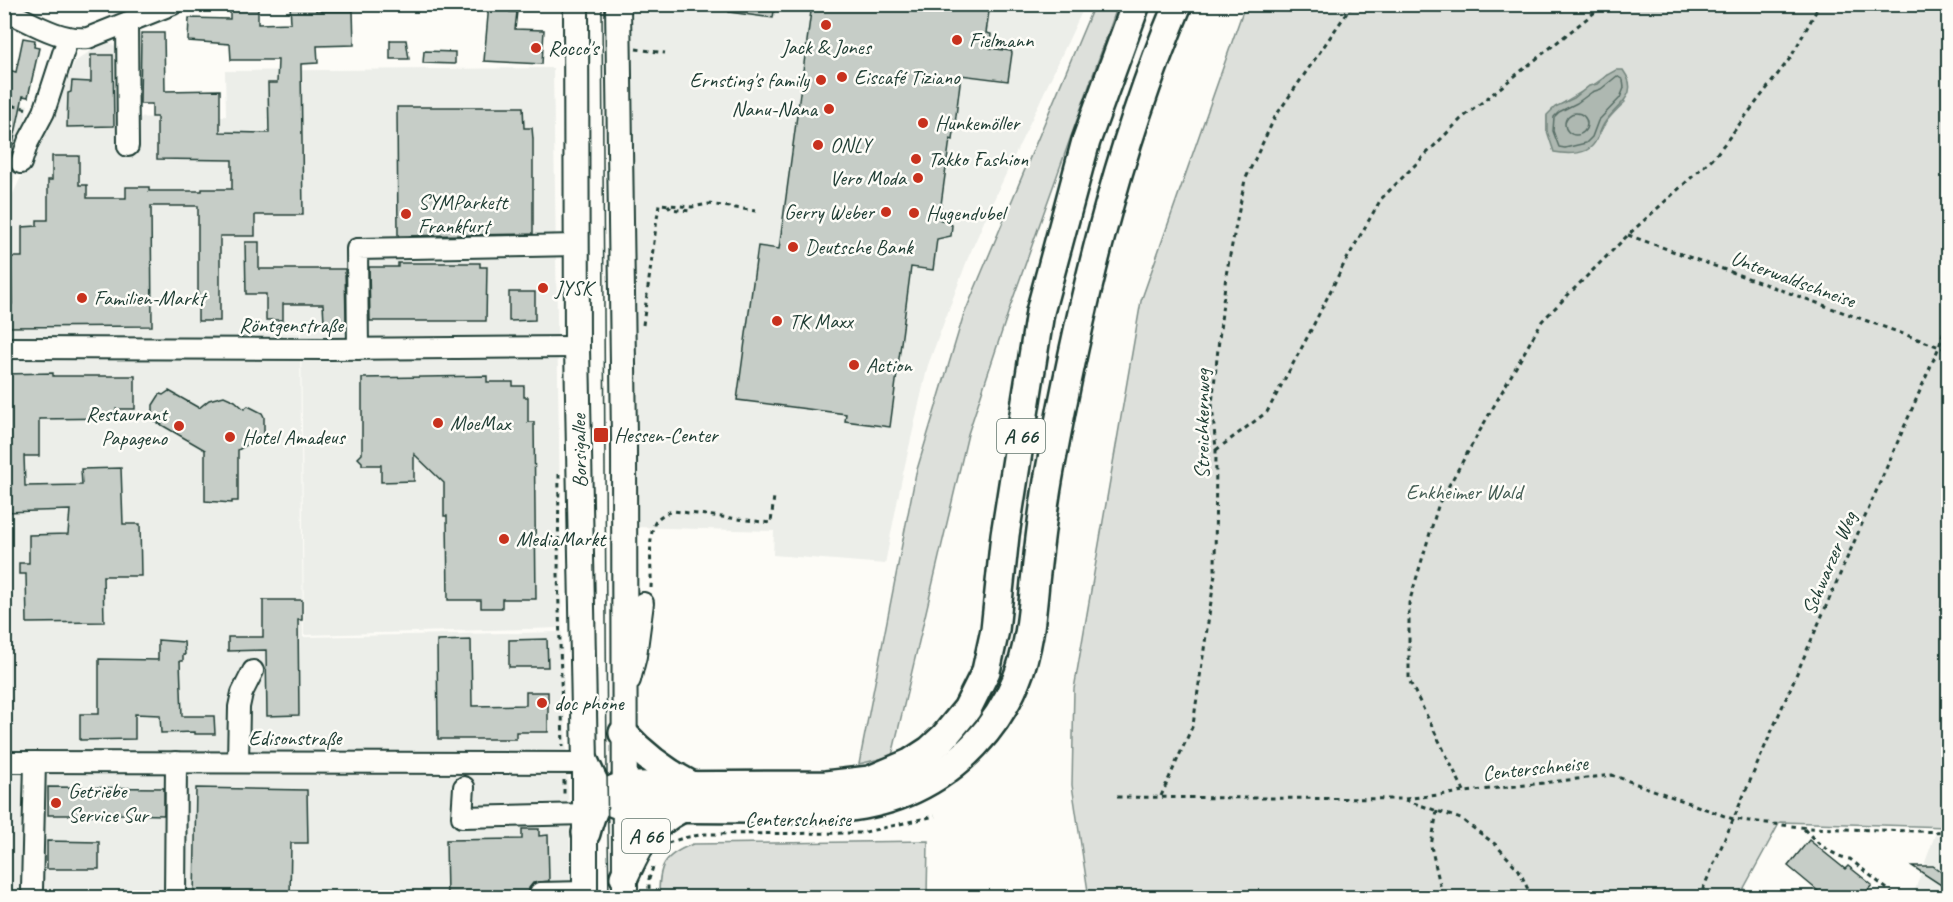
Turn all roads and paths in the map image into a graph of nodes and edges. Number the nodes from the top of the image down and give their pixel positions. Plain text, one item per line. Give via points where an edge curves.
1 (173, 4) edge
2 (576, 4) edge
3 (618, 4) edge
4 (1136, 4) edge
5 (1178, 4) edge
6 (1353, 4) edge
7 (1605, 4) edge
8 (1820, 4) edge
9 (4, 10) edge
10 (127, 23) junction
11 (68, 38) junction
12 (628, 48) dead end
13 (665, 53) dead end
14 (4, 104) edge
15 (44, 112) junction
16 (128, 146) dead end
17 (21, 163) dead end
18 (668, 205) junction
19 (690, 211) dead end
20 (756, 211) dead end
21 (1628, 235) junction
22 (577, 245) junction
23 (1948, 316) edge
24 (643, 325) dead end
25 (1939, 347) junction
26 (4, 348) edge
27 (577, 348) junction
28 (358, 349) junction
29 (1948, 350) edge
30 (1216, 450) junction
31 (774, 496) dead end
32 (647, 599) joint
33 (253, 671) dead end
34 (624, 696) junction
35 (623, 733) junction
36 (4, 762) edge
37 (35, 762) junction
38 (176, 762) junction
39 (238, 762) junction
40 (585, 763) junction
41 (464, 787) dead end
42 (1464, 791) junction
43 (686, 796) junction
44 (1161, 796) junction
45 (1117, 797) dead end
46 (1404, 799) junction
47 (604, 807) junction
48 (1437, 811) junction
49 (935, 816) dead end
50 (1734, 819) junction
51 (1803, 828) junction
52 (1948, 832) edge
53 (661, 846) dead end
54 (657, 857) dead end
55 (625, 887) edge
56 (32, 889) dead end
57 (540, 893) dead end
58 (1893, 893) dead end
59 (585, 895) edge
60 (175, 897) edge
61 (649, 897) edge
62 (1443, 897) edge
63 (1532, 897) edge
64 (1700, 897) edge

1 - 10 street
2 - 22 main road, Borsigallee
3 - 34 main road
4 - 43 highway, A 66 via 1086,141 1041,312 1005,535 995,630 986,671 967,710 930,750 870,780
5 - 43 highway, A 66 via 1132,129 1094,260 1049,474 1026,649 1016,682 1001,710 981,738 956,761 914,789 886,799 834,810
6 - 30 path, Streichkernweg via 1275,117 1245,180 1226,275 1212,404
7 - 30 path via 1461,119 1381,199 1267,412
8 - 21 path via 1791,57 1715,156
9 - 11 street
10 - 11 street via 88,38
10 - 16 street
11 - 15 street
12 - 13 path
14 - 15 path
15 - 17 street
18 - 19 path
18 - 20 path via 709,204
18 - 24 path via 659,204
21 - 25 path, Unterwaldschneise
21 - 42 path via 1542,321 1439,503 1409,603 1409,680
22 - 27 main road, Borsigallee
22 - 28 street via 357,249
23 - 25 path, Schwarzer Weg
25 - 29 path, Unterwaldschneise
25 - 50 path, Schwarzer Weg
26 - 28 street, Röntgenstraße
27 - 28 street, Röntgenstraße
27 - 40 main road, Borsigallee
30 - 44 path, Streichkernweg via 1215,574 1192,725
31 - 32 path via 771,523 673,511 663,515 651,536
32 - 34 street
33 - 39 street via 239,706
34 - 35 main road
35 - 43 highway via 674,776
35 - 47 main road
36 - 37 street, Edisonstraße
37 - 38 street, Edisonstraße
37 - 56 street
38 - 39 street, Edisonstraße
38 - 60 street
39 - 40 street, Edisonstraße
40 - 47 highway, A 66
41 - 47 street via 462,817
42 - 46 path, Centerschneise
42 - 50 path, Centerschneise via 1612,775
43 - 47 highway, A 66
43 - 55 highway, A 66 via 643,840
44 - 45 path, Centerschneise
44 - 46 path, Centerschneise
46 - 48 path
47 - 55 main road
47 - 59 main road
48 - 62 path via 1431,846
48 - 63 path via 1461,819 1496,844 1519,870
49 - 53 path, Centerschneise via 861,833 705,834
50 - 51 path, Centerschneise
50 - 64 path, Schwarzer Weg
51 - 52 path, Centerschneise
51 - 58 path via 1814,840 1850,859
54 - 61 path via 649,879
57 - 59 street

